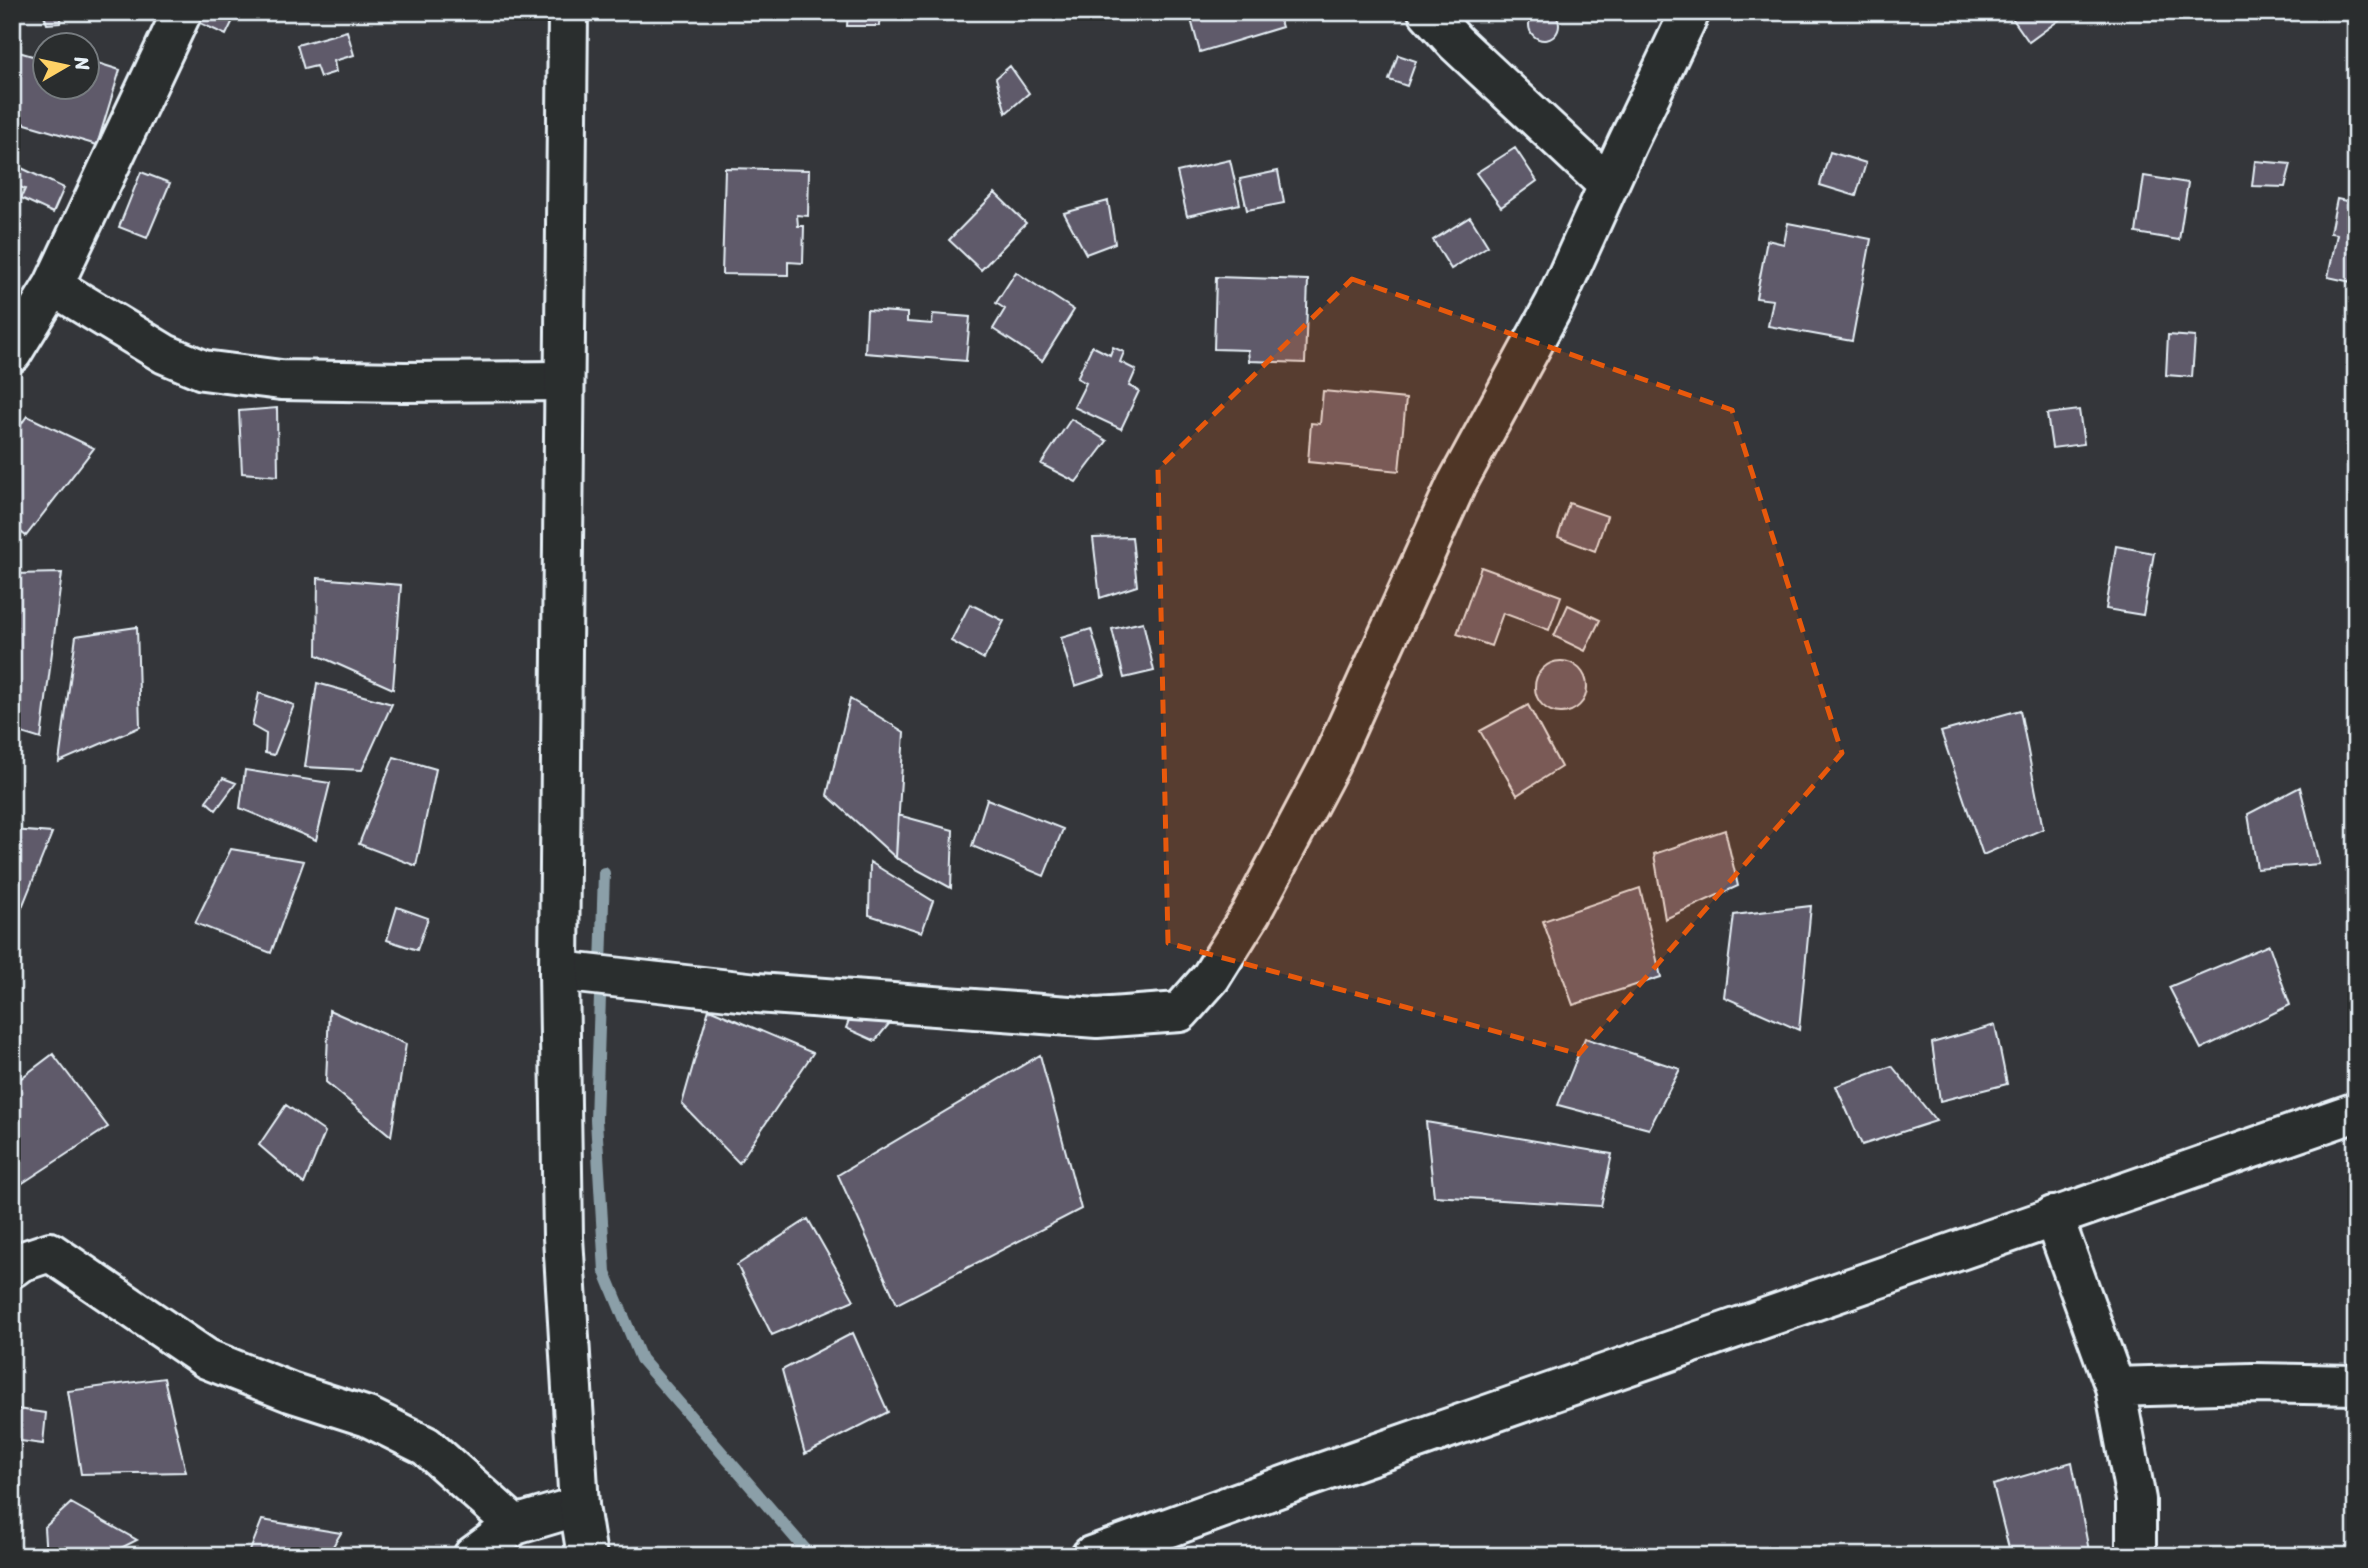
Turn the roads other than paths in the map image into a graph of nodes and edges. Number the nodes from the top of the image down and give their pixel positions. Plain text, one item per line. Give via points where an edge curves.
1 (182, 12) edge
2 (568, 12) edge
3 (1428, 12) edge
4 (1690, 12) edge
5 (1608, 186) junction
6 (53, 286) junction
7 (12, 353) edge
8 (564, 381) junction
9 (559, 971) junction
10 (2356, 1112) edge
11 (2053, 1216) junction
12 (12, 1268) edge
13 (2356, 1385) edge
14 (2115, 1387) junction
15 (579, 1506) junction
16 (515, 1525) junction
17 (473, 1556) edge
18 (587, 1556) edge
19 (1091, 1556) edge
20 (2136, 1556) edge

1 - 6 street
2 - 8 street
3 - 5 street
4 - 5 street
5 - 9 street via 1555,303 1456,485 1330,764 1251,913 1211,976 1180,1012 1083,1017 757,993
6 - 7 street
6 - 8 street via 165,354 202,370 281,380
8 - 9 street
9 - 15 street via 563,1237
10 - 11 street
11 - 14 street
11 - 19 street
12 - 16 street via 51,1252 207,1359 368,1417 426,1446
13 - 14 street
14 - 20 street via 2136,1500
15 - 16 street
15 - 18 street
16 - 17 street

